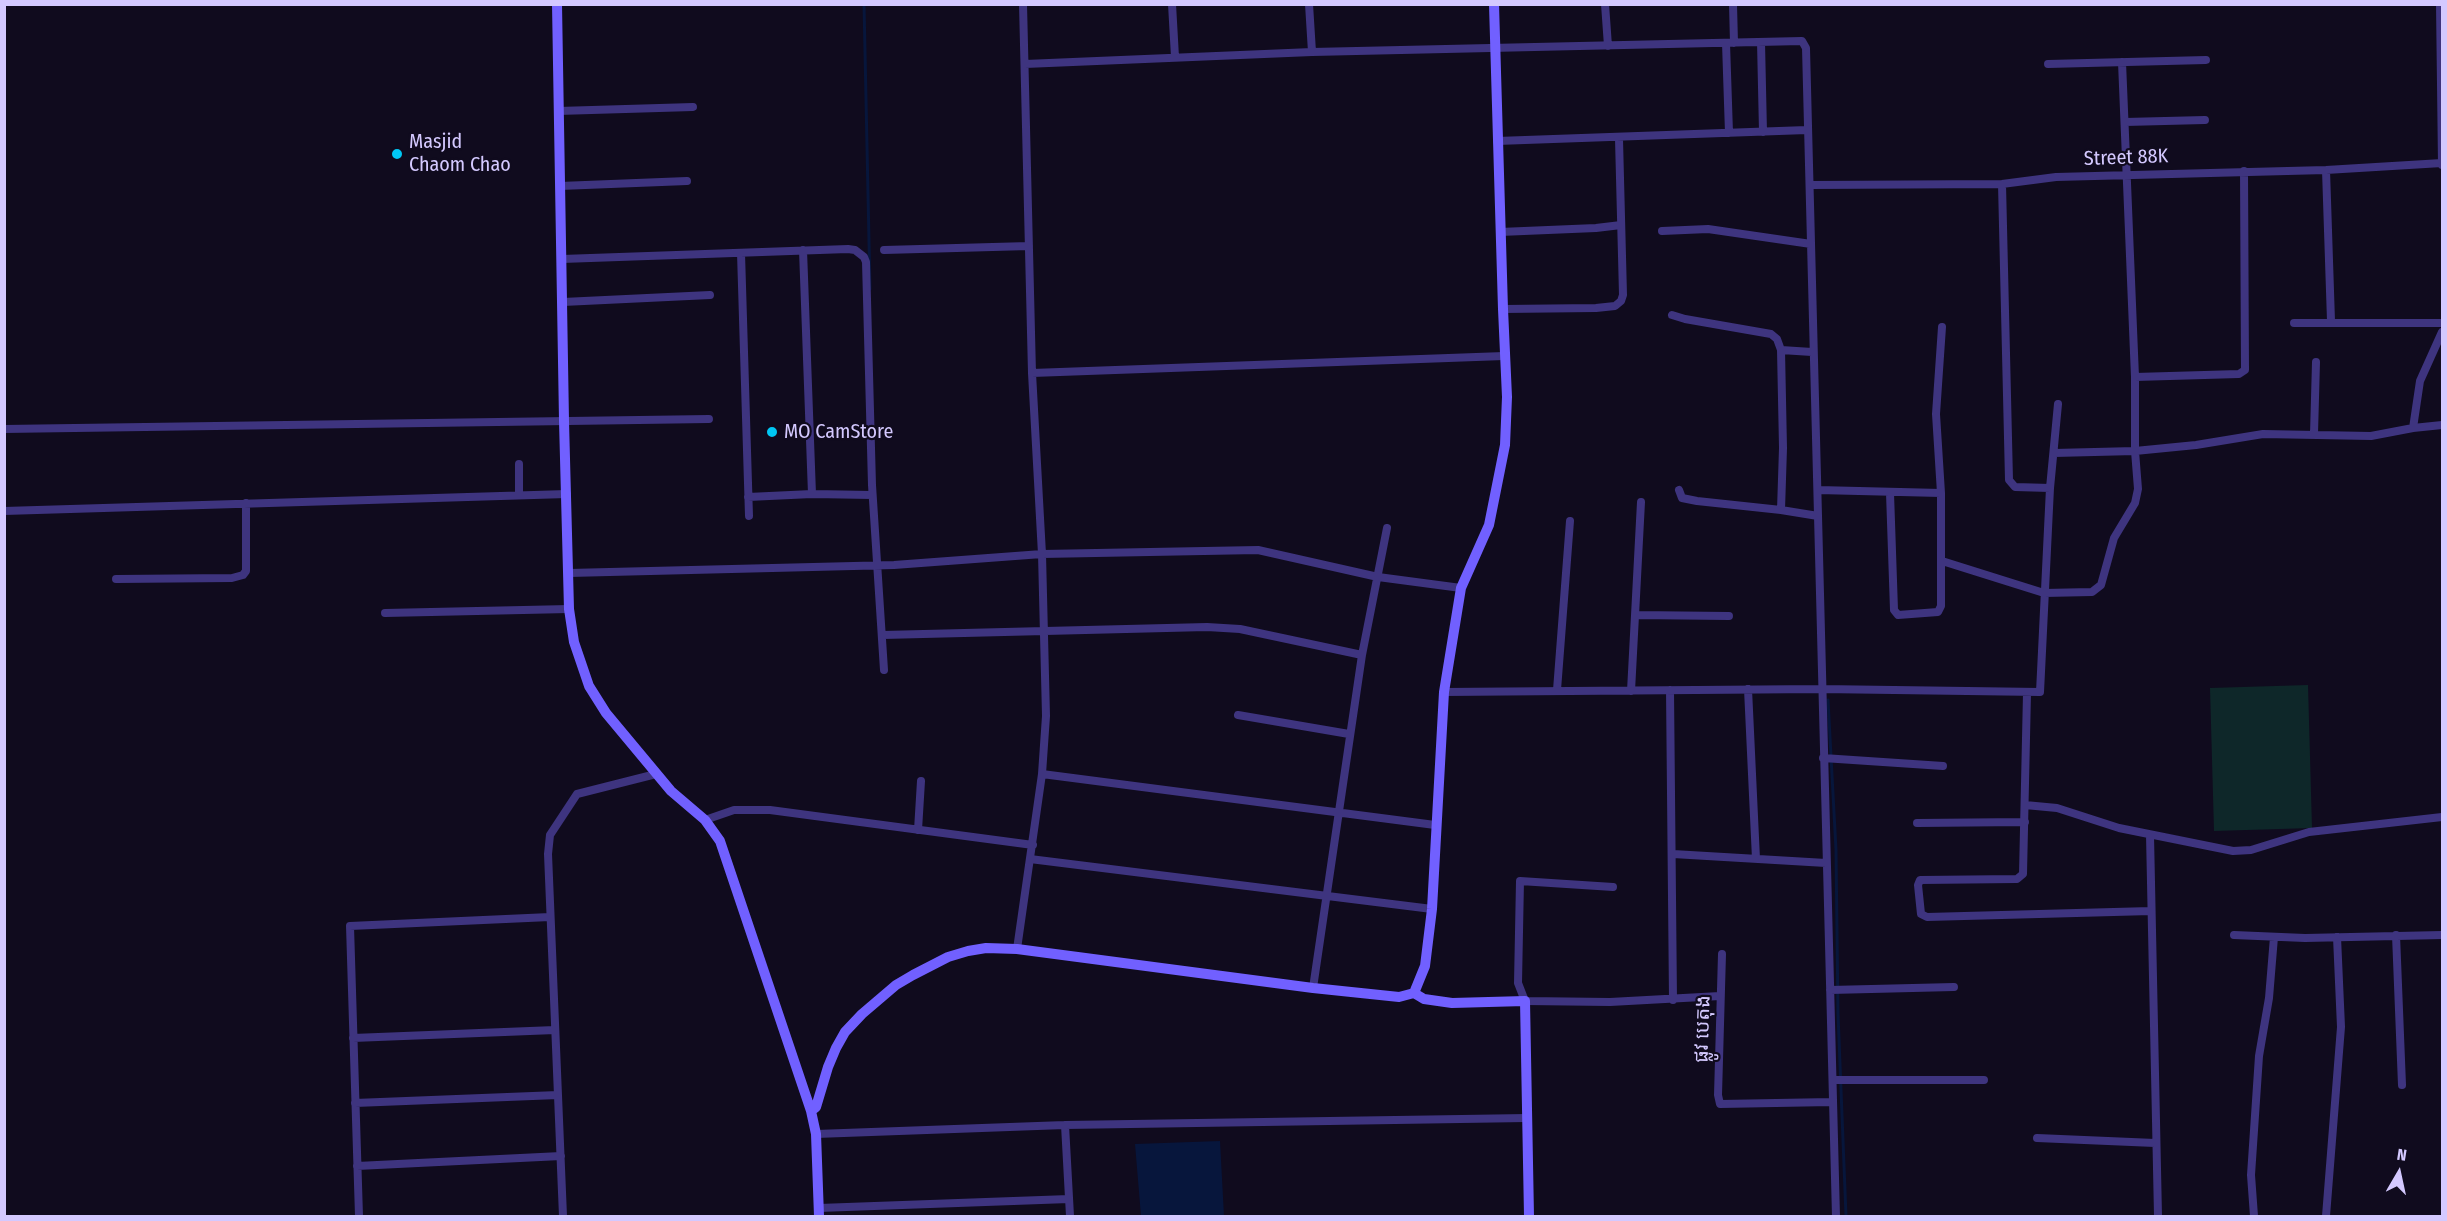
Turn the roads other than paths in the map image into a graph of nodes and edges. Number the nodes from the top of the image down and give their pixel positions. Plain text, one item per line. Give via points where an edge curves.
1 (557, 4) edge
2 (1023, 4) edge
3 (1172, 4) edge
4 (1309, 4) edge
5 (1494, 4) edge
6 (1605, 4) edge
7 (1732, 4) edge
8 (2440, 4) edge
9 (1761, 42) junction
10 (1730, 43) junction
11 (1608, 46) junction
12 (1495, 49) junction
13 (1312, 52) junction
14 (1175, 57) junction
15 (2206, 60) dead end
16 (2122, 62) junction
17 (1025, 64) junction
18 (2048, 64) dead end
19 (2442, 98) edge
20 (693, 107) dead end
21 (558, 111) junction
22 (2205, 120) dead end
23 (2125, 122) junction
24 (1808, 130) junction
25 (1763, 132) junction
26 (1729, 133) junction
27 (1619, 138) junction
28 (1497, 141) junction
29 (2442, 164) edge
30 (2326, 170) junction
31 (2244, 171) junction
32 (2127, 175) junction
33 (687, 181) dead end
34 (2002, 184) junction
35 (1810, 185) junction
36 (560, 186) junction
37 (1621, 225) junction
38 (1662, 231) dead end
39 (1500, 232) junction
40 (1811, 244) junction
41 (1029, 246) junction
42 (803, 250) junction
43 (884, 250) dead end
44 (741, 253) junction
45 (562, 259) junction
46 (710, 295) dead end
47 (563, 302) junction
48 (1503, 309) junction
49 (1672, 315) dead end
50 (2331, 321) junction
51 (2294, 323) dead end
52 (2442, 323) edge
53 (1942, 327) dead end
54 (2442, 332) edge
55 (1781, 350) junction
56 (1812, 352) junction
57 (1504, 356) junction
58 (2316, 362) dead end
59 (1032, 373) junction
60 (2135, 378) junction
61 (2058, 404) dead end
62 (709, 419) dead end
63 (564, 421) junction
64 (2442, 425) edge
65 (2413, 428) junction
66 (4, 429) edge
67 (2314, 434) junction
68 (2135, 451) junction
69 (2054, 453) junction
70 (519, 464) dead end
71 (2050, 488) junction
72 (1679, 490) dead end
73 (1818, 490) junction
74 (1890, 493) junction
75 (1941, 493) junction
76 (567, 494) junction
77 (812, 494) junction
78 (519, 495) junction
79 (872, 495) junction
80 (748, 496) junction
81 (1641, 502) dead end
82 (246, 503) junction
83 (4, 510) edge
84 (1781, 510) junction
85 (749, 516) dead end
86 (1818, 516) junction
87 (1570, 521) dead end
88 (1388, 528) dead end
89 (1042, 554) junction
90 (1941, 561) junction
91 (878, 565) junction
92 (569, 573) junction
93 (1378, 577) junction
94 (116, 579) dead end
95 (1461, 588) junction
96 (2044, 593) junction
97 (569, 609) junction
98 (385, 613) dead end
99 (1635, 615) junction
100 (1729, 616) dead end
101 (1044, 630) junction
102 (883, 635) junction
103 (1362, 655) junction
104 (884, 670) dead end
105 (1821, 689) junction
106 (1557, 690) junction
107 (1670, 690) junction
108 (1748, 690) junction
109 (1630, 691) junction
110 (1444, 692) junction
111 (2026, 693) junction
112 (1238, 715) dead end
113 (1349, 734) junction
114 (1829, 758) junction
115 (1943, 766) dead end
116 (656, 774) junction
117 (1042, 774) junction
118 (921, 781) dead end
119 (2025, 805) junction
120 (1339, 811) junction
121 (2442, 817) edge
122 (705, 820) junction
123 (2025, 822) junction
124 (1917, 823) dead end
125 (1435, 825) junction
126 (918, 830) junction
127 (2150, 835) junction
128 (1033, 845) junction
129 (1672, 854) junction
130 (1030, 859) junction
131 (1756, 859) junction
132 (1826, 863) junction
133 (1614, 887) dead end
134 (1326, 896) junction
135 (1432, 909) junction
136 (2151, 911) junction
137 (550, 917) junction
138 (2234, 935) dead end
139 (2396, 935) junction
140 (2442, 935) edge
141 (2274, 937) junction
142 (2337, 938) junction
143 (1017, 949) junction
144 (1722, 954) dead end
145 (1954, 987) dead end
146 (1313, 988) junction
147 (1832, 990) junction
148 (1414, 993) junction
149 (1720, 996) junction
150 (1673, 1000) junction
151 (1525, 1001) junction
152 (555, 1030) junction
153 (353, 1038) junction
154 (1835, 1080) junction
155 (1984, 1080) dead end
156 (2402, 1085) dead end
157 (558, 1095) junction
158 (1833, 1102) junction
159 (355, 1103) junction
160 (811, 1111) junction
161 (1527, 1118) junction
162 (1065, 1125) junction
163 (816, 1134) junction
164 (2037, 1138) dead end
165 (2155, 1143) junction
166 (561, 1156) junction
167 (357, 1166) junction
168 (1069, 1199) junction
169 (819, 1212) edge
170 (359, 1216) edge
171 (563, 1216) edge
172 (1070, 1216) edge
173 (1529, 1216) edge
174 (1836, 1216) edge
175 (2158, 1216) edge
176 (2254, 1216) edge
177 (2326, 1216) edge

1 - 21 street
2 - 17 street
3 - 14 street
4 - 13 street
5 - 12 street
6 - 11 street
7 - 10 street
8 - 19 street
9 - 10 street
9 - 24 street via 1802,41 1806,48
9 - 25 street
10 - 11 street
10 - 26 street
11 - 12 street
12 - 13 street
12 - 28 street
13 - 14 street
14 - 17 street
15 - 16 street
16 - 18 street
16 - 23 street
17 - 41 street
19 - 29 street
20 - 21 street
21 - 36 street
22 - 23 street
23 - 32 street
24 - 25 street
24 - 35 street
25 - 26 street
26 - 27 street
27 - 28 street
27 - 37 street
28 - 39 street
29 - 30 street, Street 88K
30 - 31 street, Street 88K
30 - 50 street
31 - 32 street, Street 88K
31 - 60 street via 2245,370 2239,374
32 - 34 street, Street 88K via 2056,177
32 - 60 street
33 - 36 street
34 - 35 street, Street 88K
34 - 71 street via 2009,480 2015,487
35 - 40 street
36 - 45 street
37 - 39 street
37 - 48 street via 1623,295 1615,306
38 - 40 street via 1708,229
39 - 48 street
40 - 56 street
41 - 43 street
41 - 59 street
42 - 44 street
42 - 77 street
42 - 79 street via 848,249 861,253 866,262
44 - 45 street
44 - 80 street
45 - 47 street
46 - 47 street
47 - 63 street
48 - 57 street
49 - 55 street via 1771,334
50 - 51 street
50 - 52 street
53 - 75 street via 1936,414
54 - 65 street via 2420,381
55 - 56 street
55 - 84 street
56 - 73 street
57 - 59 street
57 - 95 street via 1505,445 1489,525
58 - 67 street
59 - 89 street
60 - 68 street
61 - 69 street
62 - 63 street
63 - 66 street
63 - 76 street
64 - 65 street
65 - 67 street via 2372,436
67 - 68 street via 2263,434
68 - 69 street
68 - 96 street via 2135,502 2114,538 2102,585 2092,592
69 - 71 street
70 - 78 street
71 - 96 street
72 - 84 street via 1682,498 1697,501
73 - 74 street
73 - 86 street
74 - 75 street
74 - 90 street via 1894,610 1898,615 1938,612
75 - 90 street
76 - 78 street
76 - 92 street
77 - 79 street
77 - 80 street
78 - 82 street
79 - 91 street
80 - 85 street
81 - 99 street
82 - 83 street
82 - 94 street via 243,575
84 - 86 street
86 - 105 street
87 - 106 street
88 - 93 street
89 - 91 street
89 - 93 street via 1258,550
89 - 101 street
90 - 96 street
91 - 92 street
91 - 102 street
92 - 97 street
93 - 95 street
93 - 103 street
95 - 110 street
96 - 111 street via 2040,692
97 - 98 street
97 - 116 street via 574,642 588,686
99 - 100 street
99 - 109 street
101 - 102 street
101 - 103 street via 1240,629
101 - 117 street via 1046,716
102 - 104 street
103 - 113 street
105 - 108 street
105 - 111 street
105 - 114 street
106 - 109 street
106 - 110 street
107 - 108 street
107 - 109 street
107 - 129 street
108 - 131 street
110 - 125 street
111 - 119 street
112 - 113 street
113 - 120 street
114 - 115 street
114 - 132 street
116 - 122 street
116 - 137 street via 577,794 550,835
117 - 120 street
117 - 128 street
118 - 126 street
119 - 123 street
119 - 127 street via 2057,808
120 - 125 street
120 - 134 street
121 - 127 street via 2309,832 2242,851
122 - 126 street via 734,810 770,810
122 - 160 street via 720,842
123 - 124 street
123 - 136 street via 2020,878 1920,880 1921,914 1927,917
125 - 135 street
126 - 128 street
127 - 136 street
128 - 130 street
129 - 131 street
129 - 150 street
130 - 134 street
130 - 143 street
131 - 132 street
132 - 147 street
133 - 151 street via 1520,880 1518,984
134 - 135 street
134 - 146 street
135 - 148 street via 1425,966
136 - 165 street
137 - 152 street
137 - 153 street via 350,926
138 - 141 street
139 - 140 street
139 - 142 street
139 - 156 street
141 - 142 street
141 - 176 street via 2251,1163
142 - 177 street via 2341,1027
143 - 146 street
143 - 160 street via 986,948 948,957 896,985 845,1032 828,1067 816,1107
144 - 149 street, ផ្លូវ បេតុង
145 - 147 street
146 - 148 street via 1399,997
147 - 154 street
148 - 151 street via 1424,999 1452,1003
149 - 150 street
149 - 158 street, ផ្លូវ បេតុង via 1720,1104
150 - 151 street
151 - 161 street
152 - 153 street
152 - 157 street
153 - 159 street
154 - 155 street
154 - 158 street
157 - 159 street
157 - 166 street
158 - 174 street
159 - 167 street
160 - 163 street
161 - 162 street
161 - 173 street
162 - 163 street
162 - 168 street
163 - 169 street
164 - 165 street
165 - 175 street
166 - 167 street
166 - 171 street
167 - 170 street
168 - 169 street
168 - 172 street

